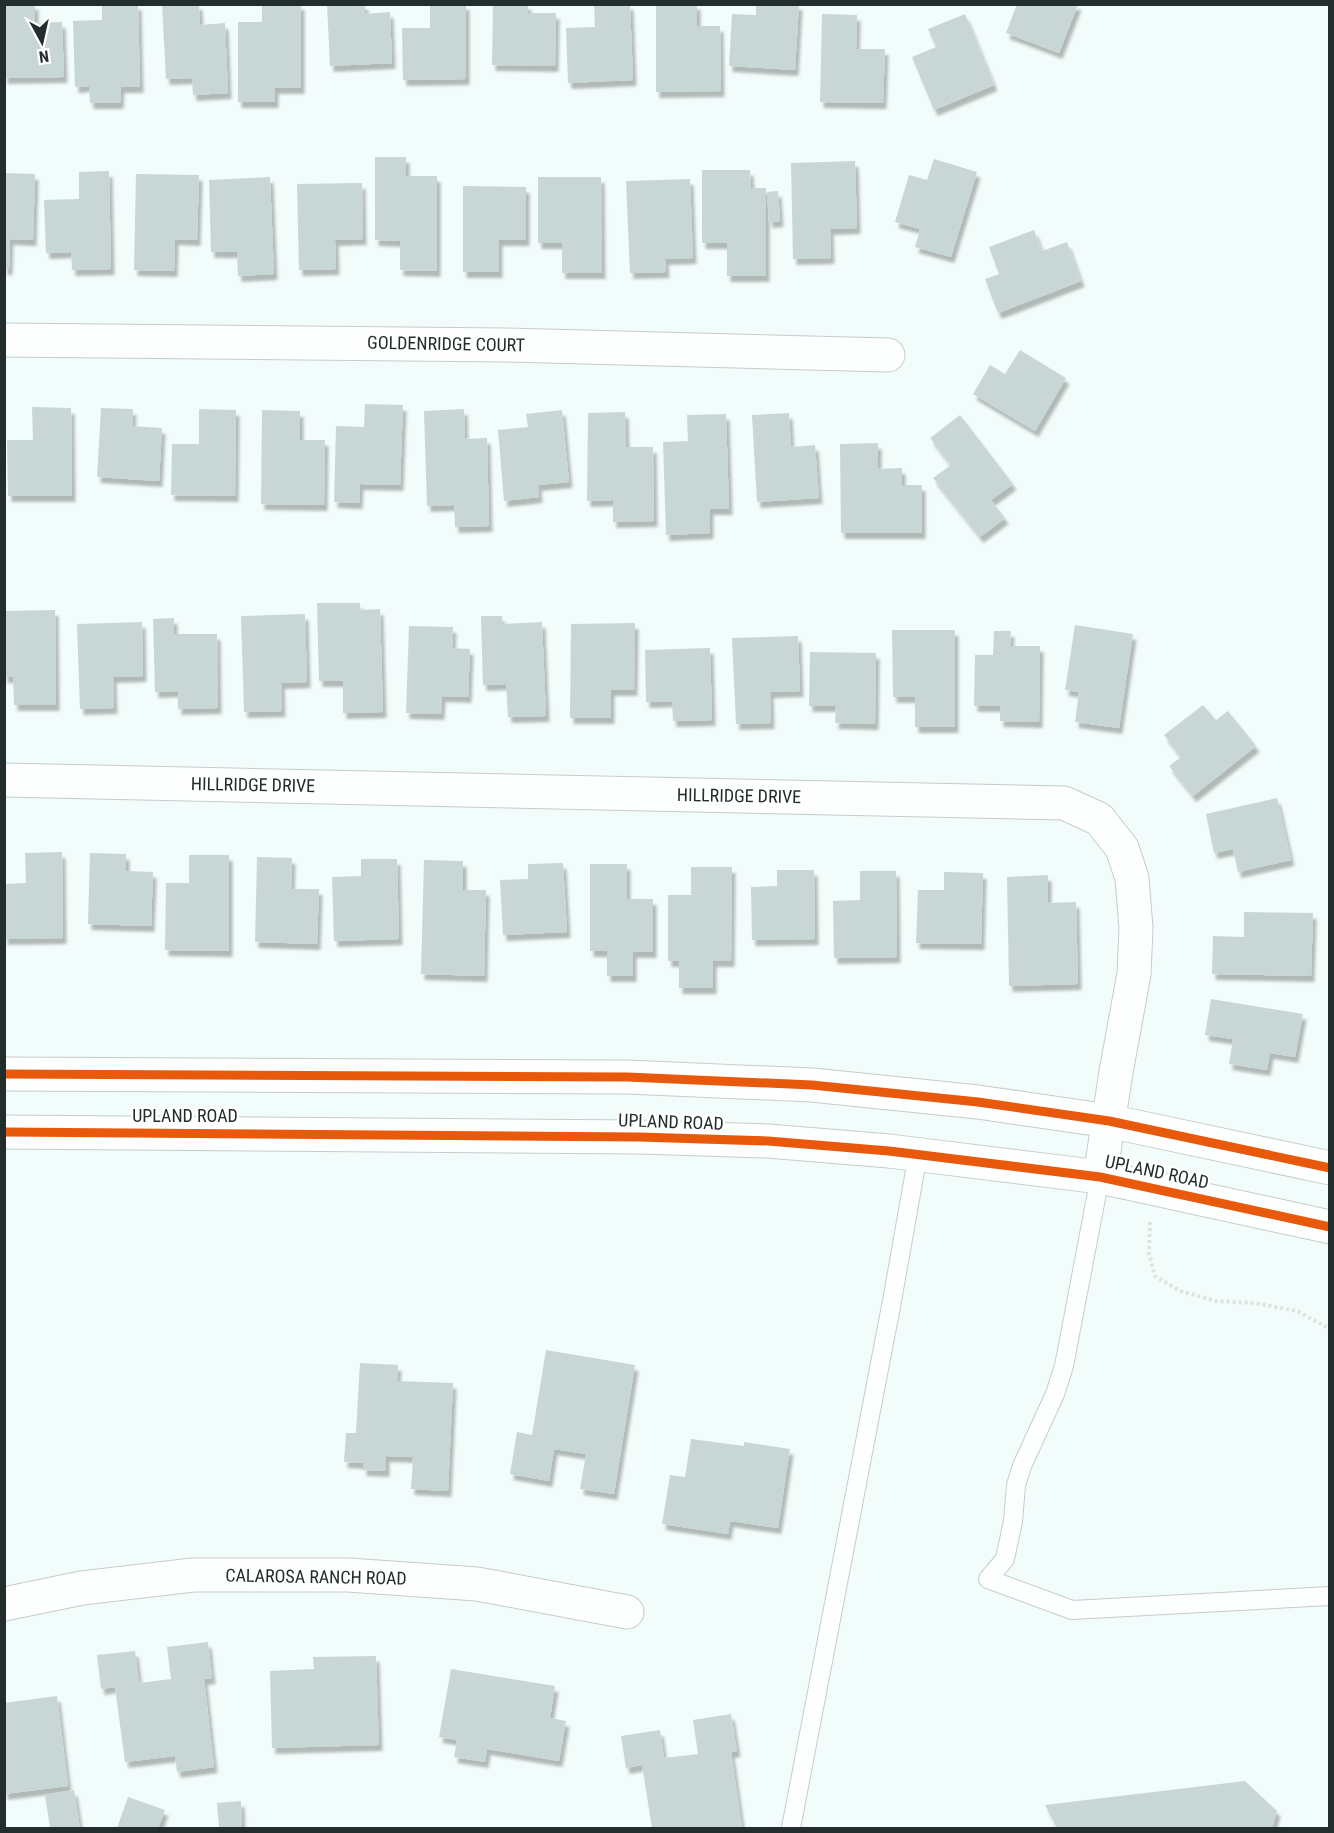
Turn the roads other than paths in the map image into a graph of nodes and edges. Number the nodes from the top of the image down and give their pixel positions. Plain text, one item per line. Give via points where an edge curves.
1 (4, 339) edge
2 (888, 355) dead end
3 (4, 780) edge
4 (4, 1074) edge
5 (1109, 1121) junction
6 (4, 1132) edge
7 (918, 1154) junction
8 (1329, 1168) edge
9 (1100, 1177) junction
10 (1329, 1227) edge
11 (1329, 1596) edge
12 (4, 1604) edge
13 (627, 1612) dead end
14 (791, 1828) edge

1 - 2 street, GOLDENRIDGE COURT via 505,345
3 - 5 street, HILLRIDGE DRIVE via 1064,803 1099,819 1122,848 1132,878 1134,974
4 - 5 street via 627,1077 812,1085 978,1102
5 - 8 street
5 - 9 street, HILLRIDGE DRIVE
6 - 7 street, UPLAND ROAD via 639,1137
7 - 9 street, UPLAND ROAD
7 - 14 lane
9 - 10 street, UPLAND ROAD
9 - 11 lane via 1064,1366 1016,1485 1005,1559 988,1579 1072,1610
12 - 13 street, CALAROSA RANCH ROAD via 82,1588 193,1575 348,1575 477,1584

